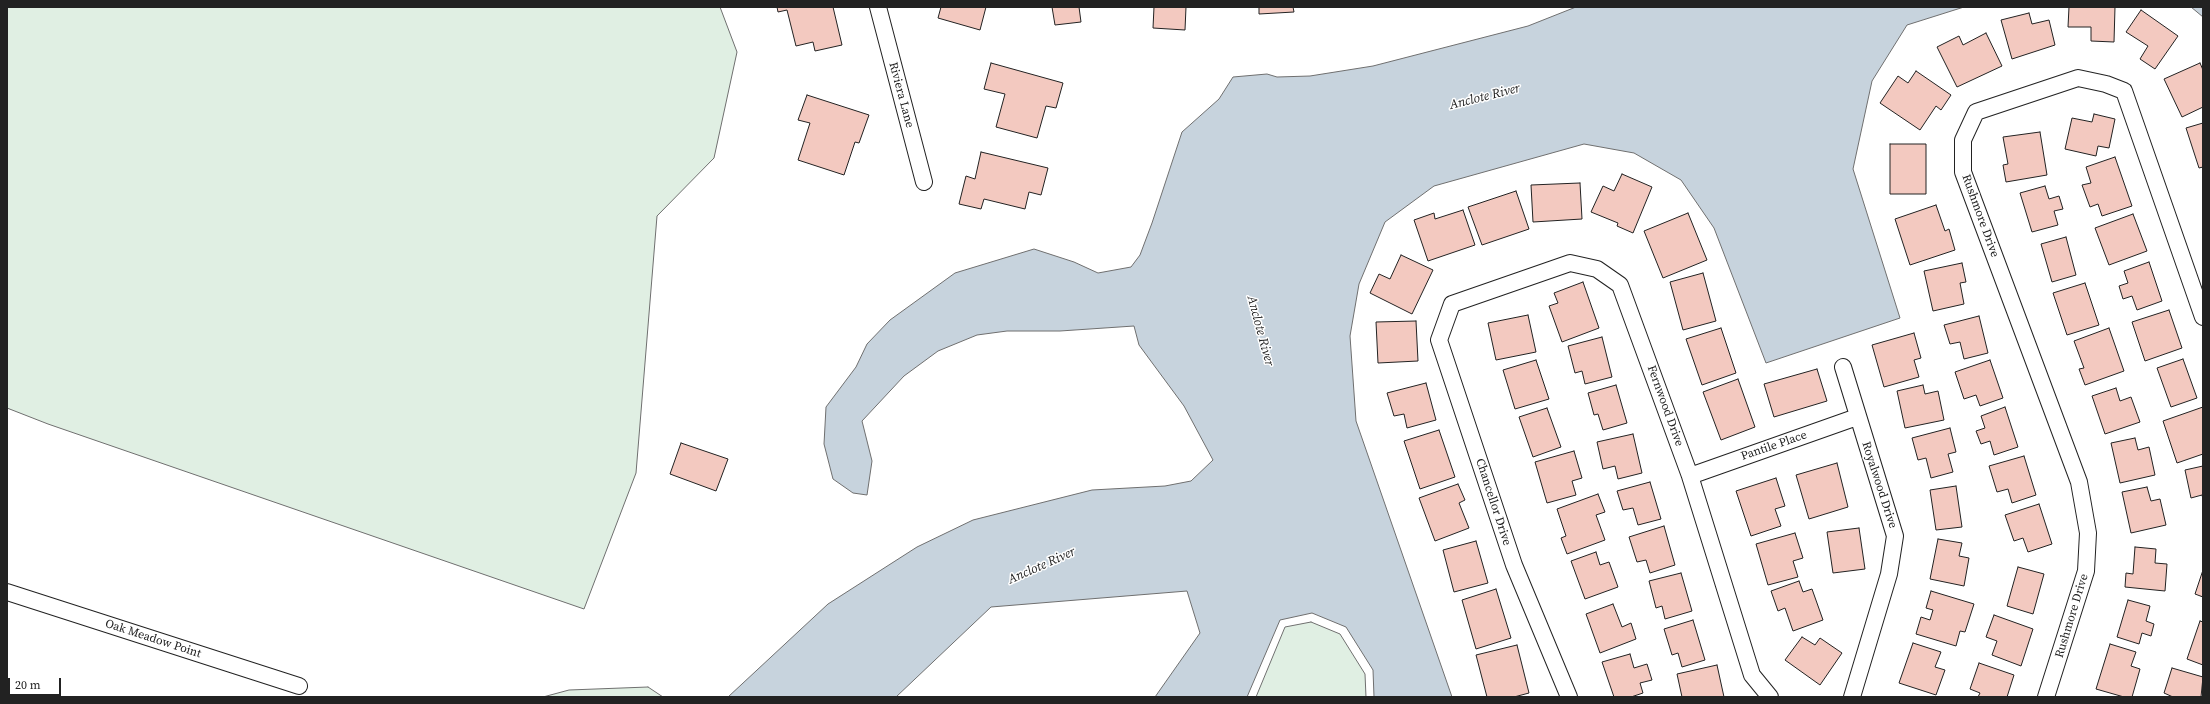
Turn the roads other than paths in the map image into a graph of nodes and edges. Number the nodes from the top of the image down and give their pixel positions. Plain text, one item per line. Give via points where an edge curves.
1 (878, 7) edge
2 (924, 182) dead end
3 (1452, 304) joint
4 (2203, 317) edge
5 (1843, 367) dead end
6 (1857, 417) junction
7 (1690, 476) junction
8 (7, 592) edge
9 (299, 686) dead end
10 (1569, 697) edge
11 (1770, 697) edge
12 (1852, 697) edge
13 (2046, 697) edge

1 - 2 street, Riviera Lane
3 - 7 street, Fernwood Drive via 1570,262 1597,269 1620,284
3 - 10 street, Chancellor Drive via 1440,340 1514,566
4 - 13 street, Rushmore Drive via 2124,91 2078,78 1976,112 1963,140 1963,172 2079,482 2088,533 2086,571
5 - 6 street, Royalwood Drive
6 - 7 street, Pantile Place
6 - 12 street, Royalwood Drive via 1895,536 1889,574
7 - 11 street, Fernwood Drive via 1752,675
8 - 9 street, Oak Meadow Point

